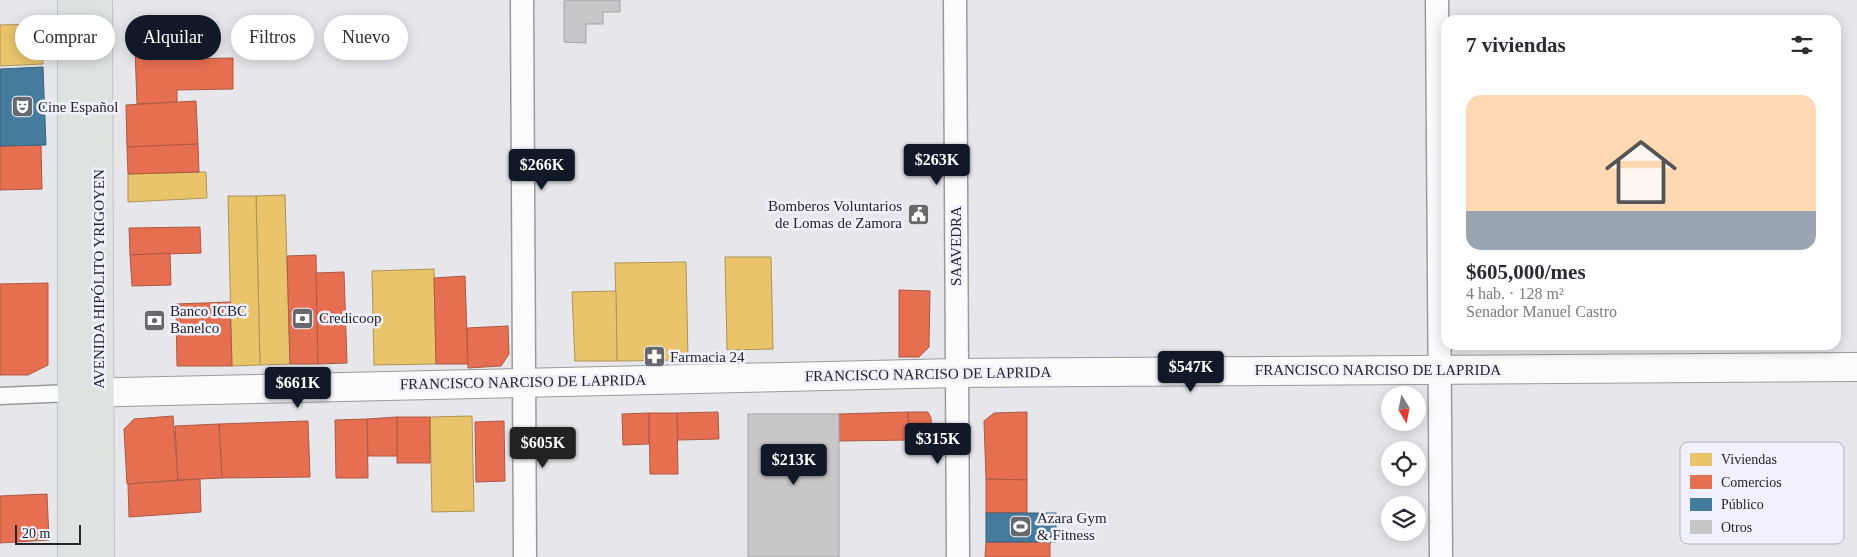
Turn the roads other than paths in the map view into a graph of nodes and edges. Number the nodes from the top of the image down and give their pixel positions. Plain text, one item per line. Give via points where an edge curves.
1 (72, 0) edge
2 (98, 0) edge
3 (522, 0) edge
4 (955, 0) edge
5 (1437, 0) edge
6 (1857, 367) edge
7 (1439, 370) junction
8 (957, 373) junction
9 (524, 382) junction
10 (99, 392) junction
11 (71, 393) junction
12 (0, 396) edge
13 (72, 557) edge
14 (100, 557) edge
15 (525, 557) edge
16 (958, 557) edge
17 (1441, 557) edge

1 - 11 main road, AVENIDA HIPÓLITO YRIGOYEN
2 - 10 main road, AVENIDA HIPÓLITO YRIGOYEN
3 - 9 street
4 - 8 street, SAAVEDRA
5 - 7 street
6 - 7 street, FRANCISCO NARCISO DE LAPRIDA
7 - 8 street, FRANCISCO NARCISO DE LAPRIDA
7 - 17 street
8 - 9 street, FRANCISCO NARCISO DE LAPRIDA
8 - 16 street, SAAVEDRA
9 - 10 street, FRANCISCO NARCISO DE LAPRIDA
9 - 15 street
10 - 11 street, FRANCISCO NARCISO DE LAPRIDA
10 - 14 main road, AVENIDA HIPÓLITO YRIGOYEN
11 - 12 street, FRANCISCO NARCISO DE LAPRIDA
11 - 13 main road, AVENIDA HIPÓLITO YRIGOYEN

